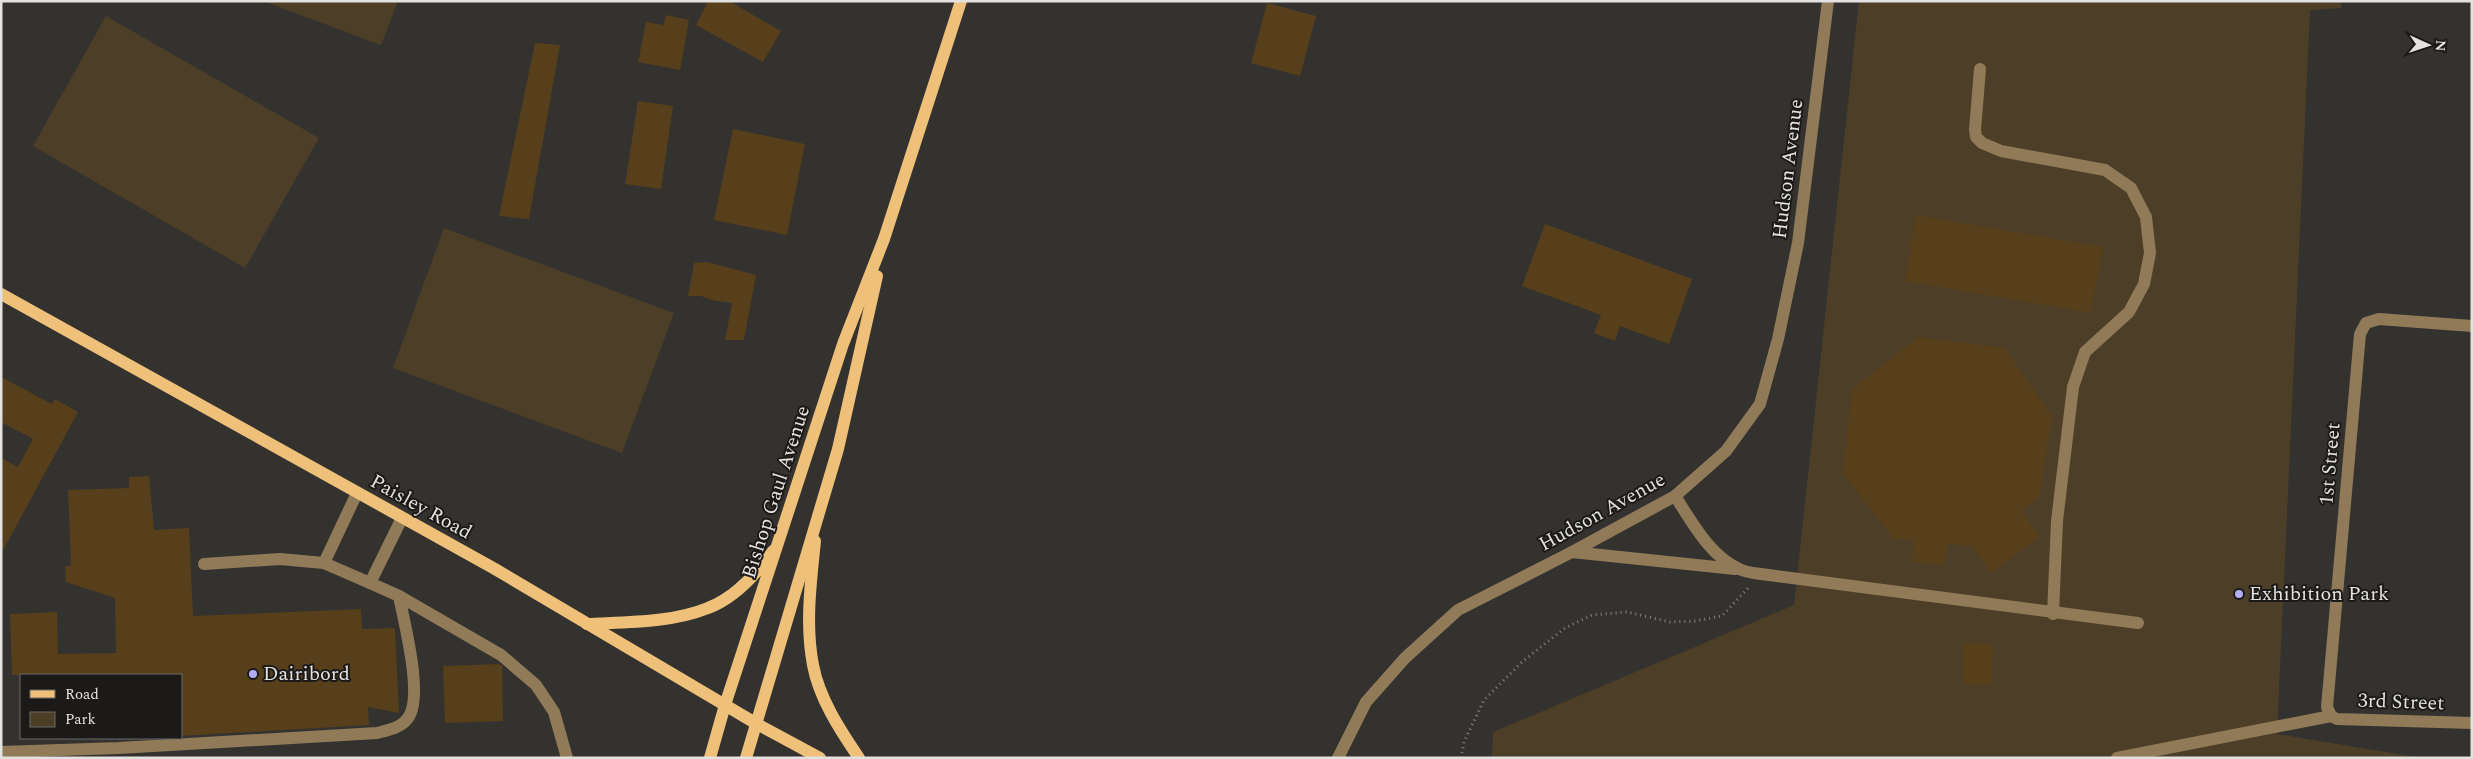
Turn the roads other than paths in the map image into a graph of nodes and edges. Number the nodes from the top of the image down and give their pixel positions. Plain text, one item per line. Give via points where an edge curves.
1 (961, 1) edge
2 (1828, 1) edge
3 (1980, 69) dead end
4 (884, 239) junction
5 (1, 294) edge
6 (2472, 326) edge
7 (356, 493) junction
8 (1675, 496) junction
9 (819, 506) junction
10 (402, 518) junction
11 (780, 542) junction
12 (1572, 552) junction
13 (324, 563) junction
14 (204, 564) dead end
15 (1740, 570) junction
16 (370, 583) junction
17 (399, 596) junction
18 (2053, 614) junction
19 (588, 624) junction
20 (2138, 624) dead end
21 (725, 705) junction
22 (2331, 716) junction
23 (2472, 723) edge
24 (757, 724) junction
25 (1, 752) edge
26 (567, 758) edge
27 (710, 758) edge
28 (746, 758) edge
29 (820, 758) edge
30 (859, 758) edge
31 (1338, 758) edge
32 (2117, 758) edge

1 - 4 main road, Bishop Gaul Avenue
2 - 8 street, Hudson Avenue via 1798,243 1778,339 1760,404 1726,451
3 - 18 street via 1975,130 1982,143 2001,151 2105,170 2131,188 2146,217 2150,253 2144,284 2129,312 2085,352 2073,387 2056,521
4 - 9 main road, Bishop Gaul Avenue via 846,415
4 - 11 main road, Bishop Gaul Avenue via 843,344
5 - 7 main road, Paisley Road
6 - 22 street, 1st Street via 2379,319 2366,323 2360,334 2327,707
7 - 10 main road, Paisley Road
7 - 13 street
8 - 12 street, Hudson Avenue
8 - 15 street via 1709,546
9 - 24 main road, Bishop Gaul Avenue
9 - 30 main road via 809,594 813,665 825,700
10 - 16 street
10 - 19 main road, Paisley Road
11 - 19 main road via 759,570 710,608 650,620
11 - 21 main road, Bishop Gaul Avenue
12 - 15 street
12 - 31 street, Hudson Avenue via 1458,610 1404,658 1366,702
13 - 14 street via 280,559
13 - 16 street
15 - 18 street
16 - 17 street
17 - 25 street via 412,661 414,699 409,718 397,728 377,733
17 - 26 street via 501,655 536,685 554,712
18 - 20 street
19 - 21 main road, Paisley Road
21 - 24 main road, Paisley Road
21 - 27 main road, Bishop Gaul Avenue
22 - 23 street, 3rd Street via 2337,719
22 - 32 street, 3rd Street
24 - 28 main road, Bishop Gaul Avenue
24 - 29 main road, Paisley Road

